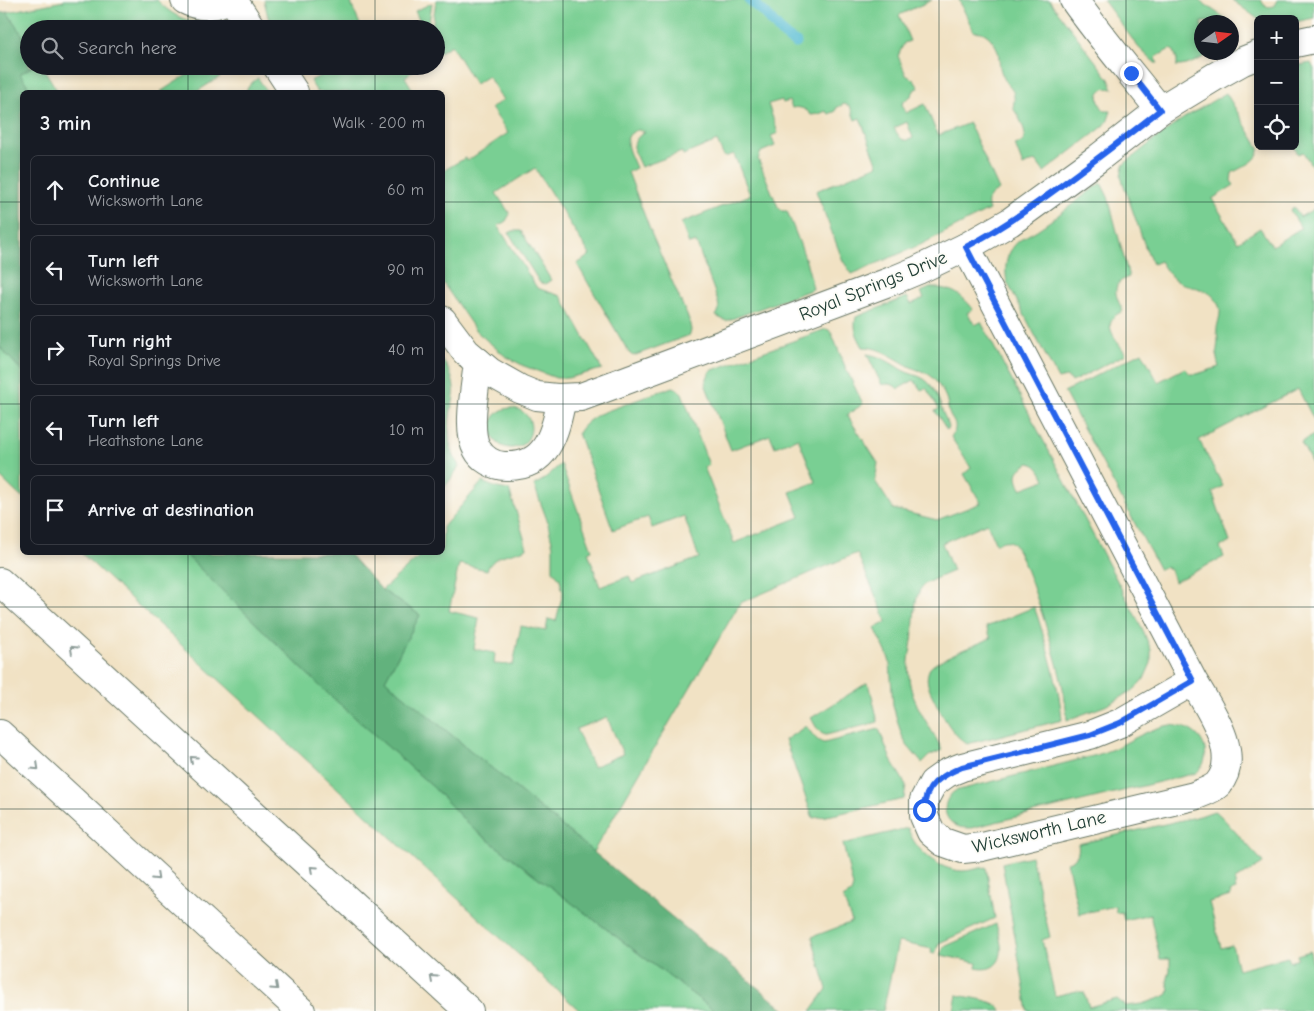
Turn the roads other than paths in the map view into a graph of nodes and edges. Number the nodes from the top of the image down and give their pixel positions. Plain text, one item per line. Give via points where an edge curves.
1 (185, 0) edge
2 (227, 0) edge
3 (233, 0) edge
4 (1074, 0) edge
5 (246, 20) edge
6 (1314, 39) edge
7 (1299, 42) edge
8 (1254, 57) edge
9 (283, 75) edge
10 (293, 90) edge
11 (1160, 110) junction
12 (966, 247) junction
13 (445, 324) edge
14 (478, 362) junction
15 (562, 398) junction
16 (0, 582) edge
17 (1193, 681) junction
18 (0, 734) edge
19 (302, 1011) edge
20 (469, 1011) edge

1 - 2 main road via 206,6
3 - 5 main road
4 - 11 main road
6 - 7 main road
8 - 11 main road, Royal Springs Drive
9 - 10 main road
11 - 12 main road, Royal Springs Drive via 1015,218
12 - 15 main road, Royal Springs Drive via 918,270 614,386 581,397
12 - 17 main road, Wicksworth Lane
13 - 14 main road, Royal Springs Drive via 466,352
14 - 15 main road, Royal Springs Drive via 520,389 537,396
14 - 15 main road via 471,431 477,450 499,466 519,466 533,460 546,448
20 -> 16 main road
17 - 17 main road, Wicksworth Lane via 1217,724 1227,756 1225,771 1218,784 1206,791 982,847 963,849 943,842 931,832 924,816 924,800 933,783 947,773 1090,735 1120,723
18 -> 19 main road

